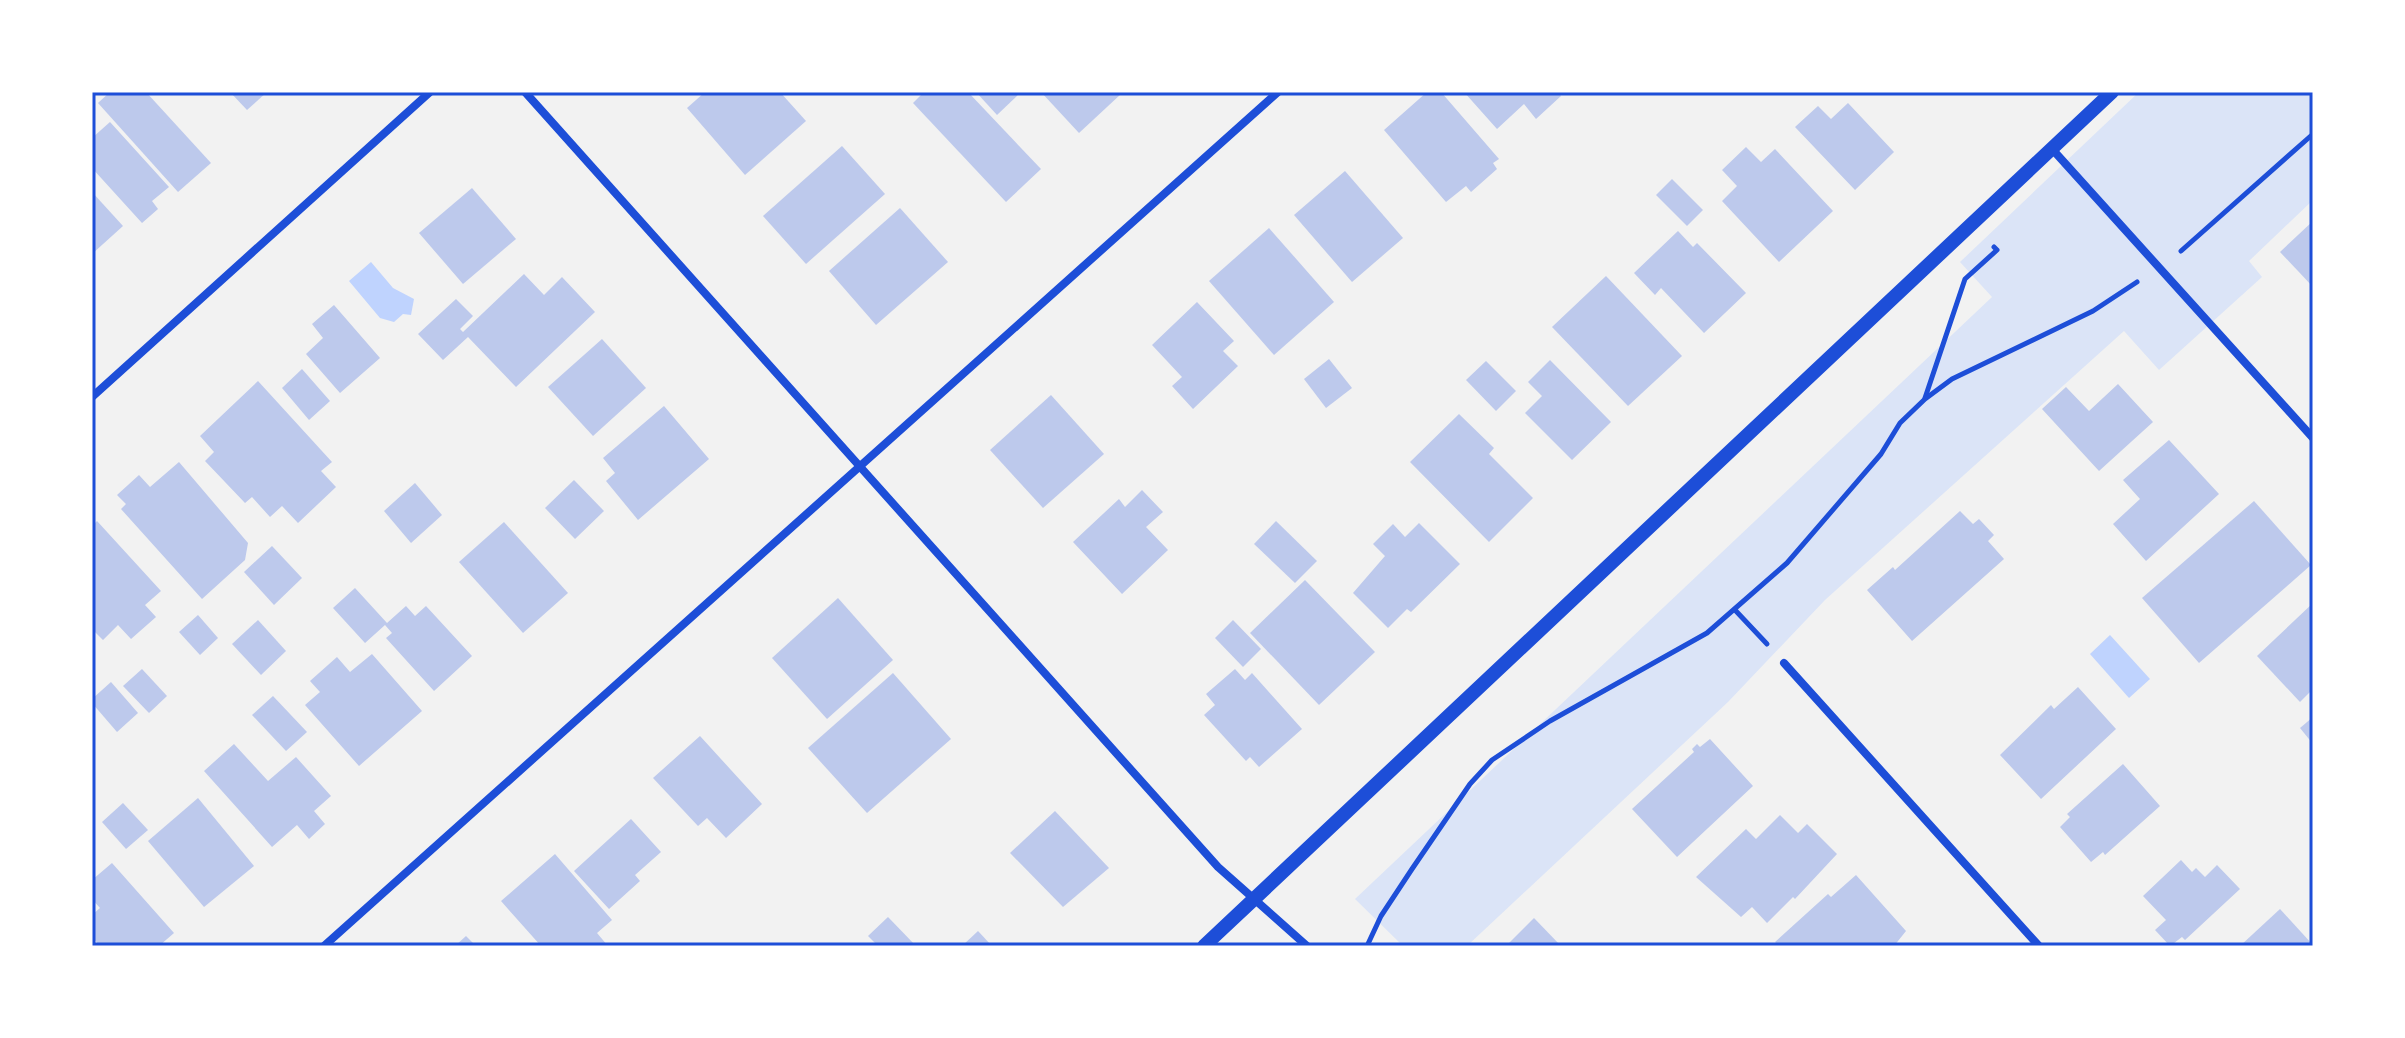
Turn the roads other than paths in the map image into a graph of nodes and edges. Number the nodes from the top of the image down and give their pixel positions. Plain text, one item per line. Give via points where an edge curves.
1 (430, 92) edge
2 (525, 92) edge
3 (1278, 92) edge
4 (2112, 92) edge
5 (2053, 150) junction
6 (92, 397) edge
7 (2313, 438) edge
8 (861, 466) junction
9 (1784, 663) road end
10 (1254, 898) junction
11 (324, 946) edge
12 (1204, 946) edge
13 (1307, 946) edge
14 (2039, 946) edge

1 - 6 street
2 - 8 street
3 - 8 street
4 - 5 street
5 - 7 street
5 - 10 street
8 - 10 street via 1218,867
8 - 11 street
9 - 14 street
10 - 12 street
10 - 13 street

